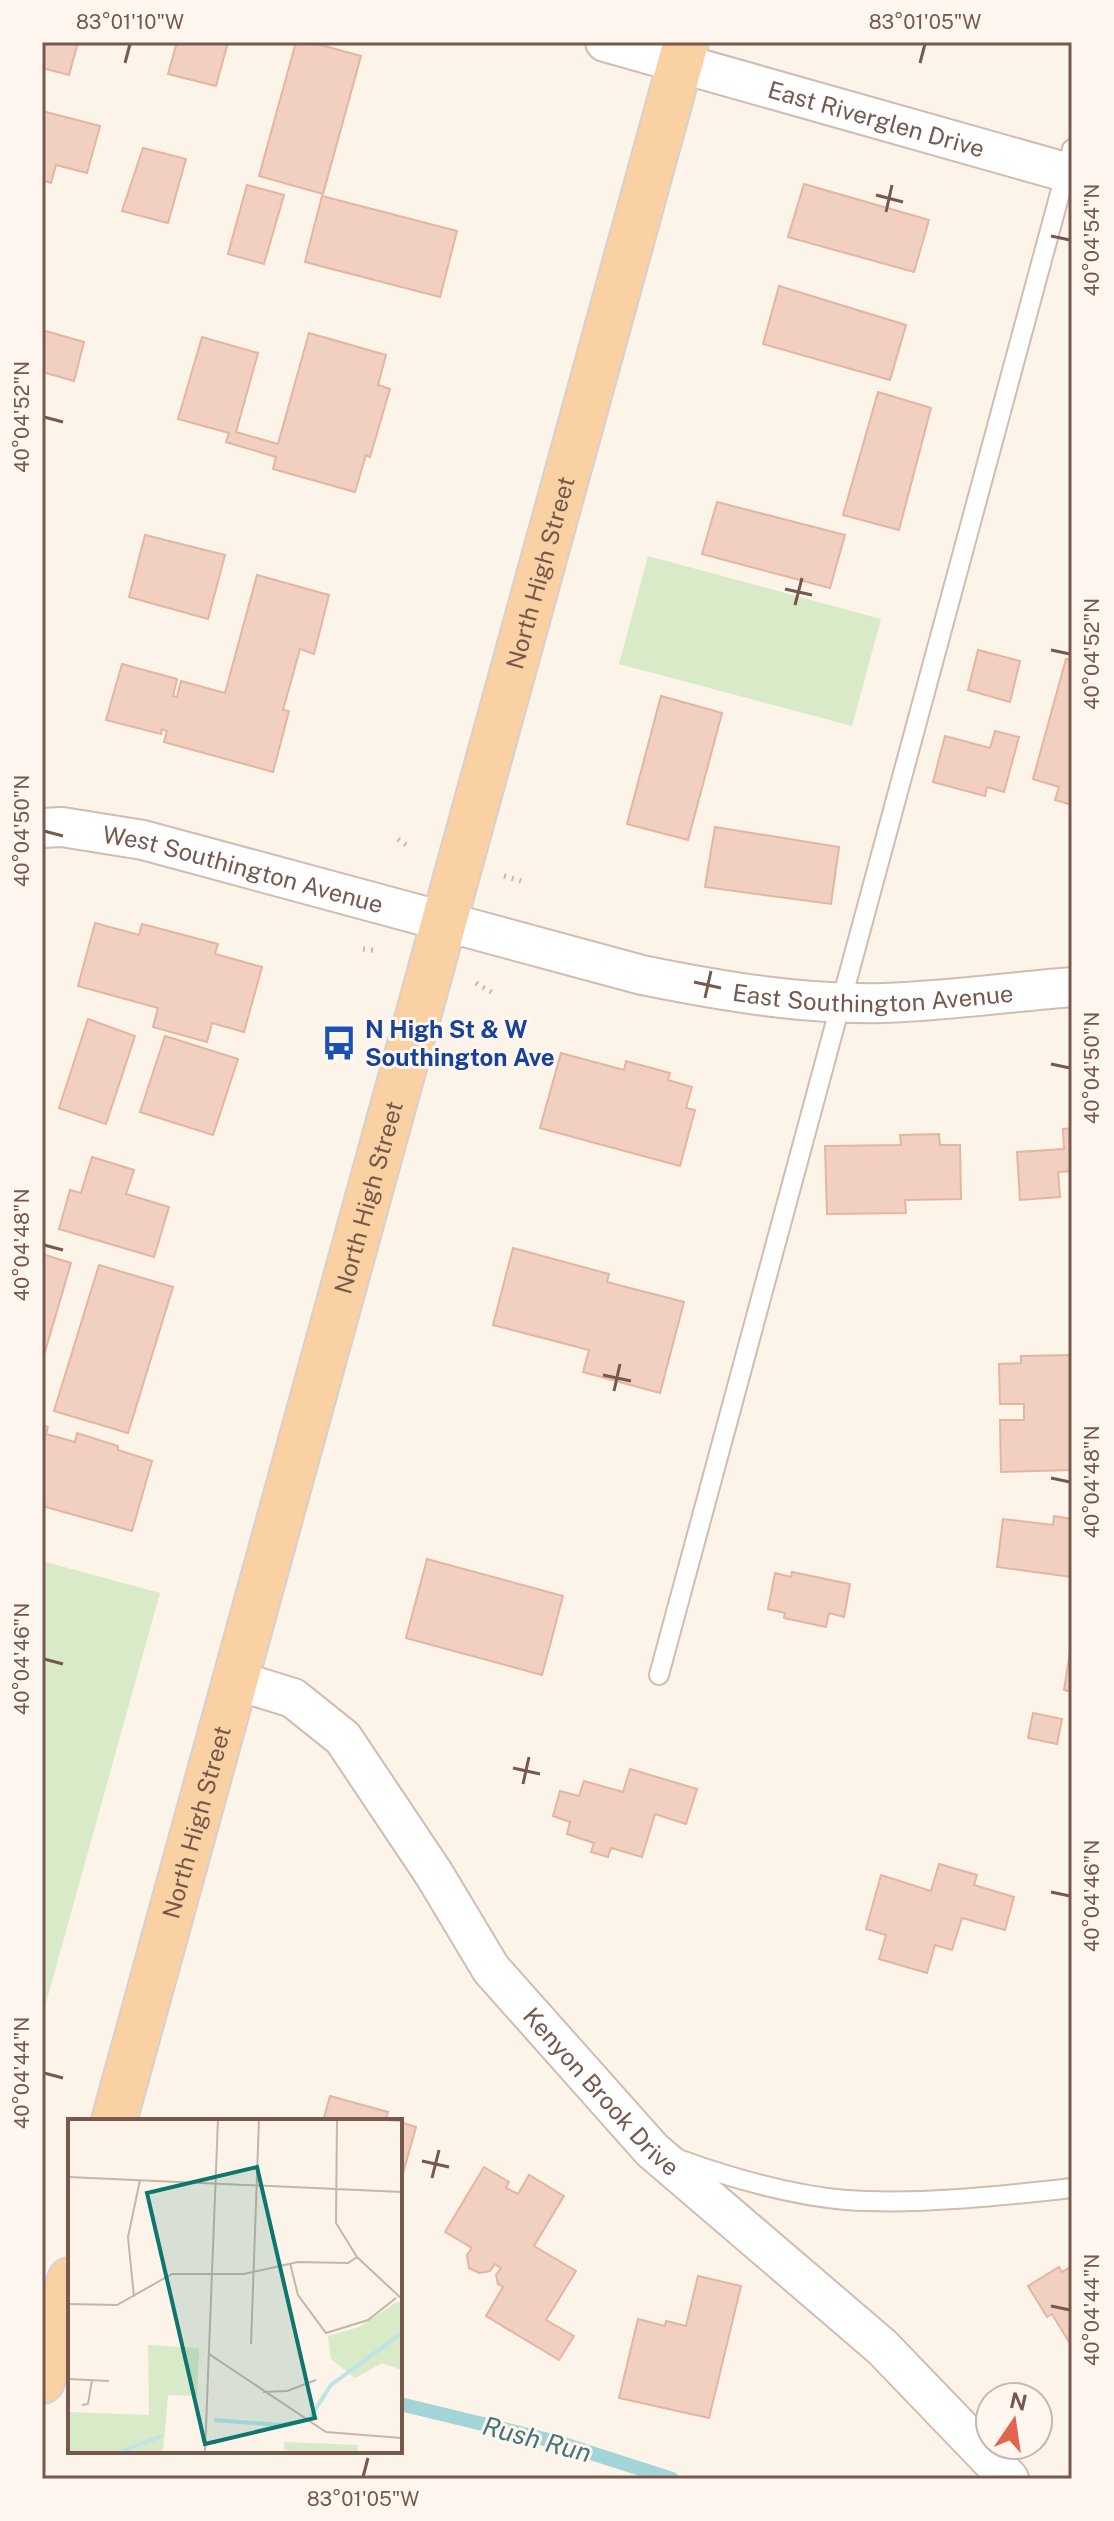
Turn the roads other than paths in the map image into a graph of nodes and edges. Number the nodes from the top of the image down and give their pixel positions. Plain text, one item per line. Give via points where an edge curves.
1 (605, 42) edge
2 (683, 52) edge
3 (1070, 165) edge
4 (42, 828) edge
5 (444, 922) junction
6 (1072, 987) edge
7 (841, 1002) junction
8 (659, 1675) dead end
9 (235, 1680) junction
10 (115, 2119) edge
11 (652, 2150) junction
12 (1072, 2188) edge
13 (68, 2287) edge
14 (42, 2381) edge
15 (1009, 2479) edge

1 - 2 street, East Riverglen Drive
2 - 3 street, East Riverglen Drive
2 - 5 main road, North High Street
3 - 7 lane
4 - 5 street, West Southington Avenue via 143,840
5 - 7 street, East Southington Avenue via 668,981
5 - 9 main road, North High Street
6 - 7 street, East Southington Avenue
7 - 8 lane
9 - 10 main road, North High Street
9 - 11 street, Kenyon Brook Drive via 293,1698 343,1738 491,1969
11 - 12 lane via 748,2182 847,2200 904,2201
11 - 15 street, Kenyon Brook Drive via 882,2347
13 - 14 main road

